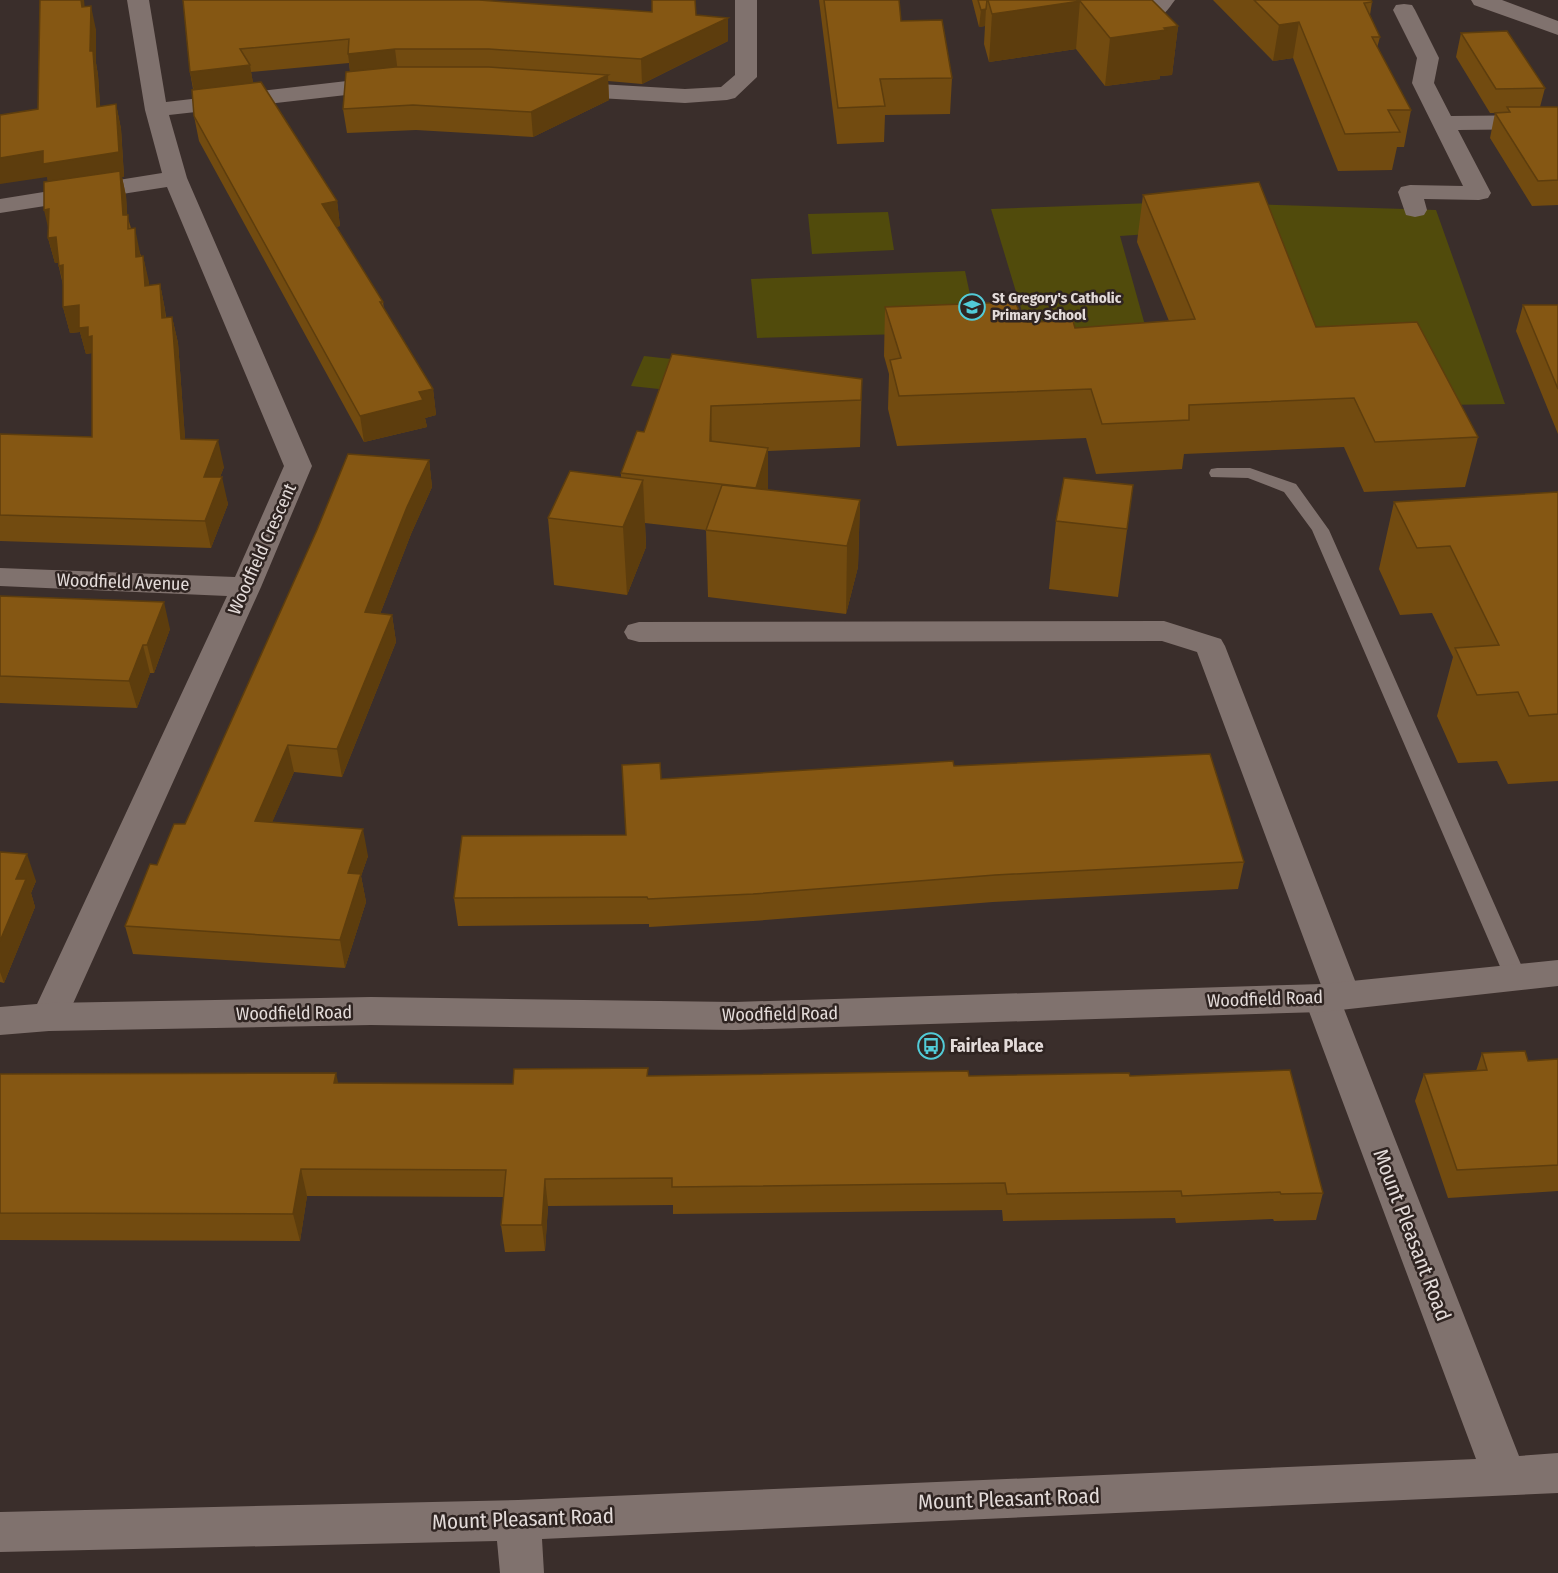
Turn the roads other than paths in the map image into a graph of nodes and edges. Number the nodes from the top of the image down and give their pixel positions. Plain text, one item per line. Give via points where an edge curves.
1 (138, 0) edge
2 (746, 0) edge
3 (1164, 0) edge
4 (1482, 0) edge
5 (1404, 10) dead end
6 (1098, 20) edge
7 (1558, 28) edge
8 (410, 82) edge
9 (547, 87) edge
10 (156, 110) junction
11 (1558, 122) edge
12 (1444, 123) junction
13 (176, 178) junction
14 (0, 206) edge
15 (1415, 210) dead end
16 (1217, 473) dead end
17 (0, 577) edge
18 (246, 587) junction
19 (639, 632) dead end
20 (1558, 973) edge
21 (1516, 978) junction
22 (1332, 997) junction
23 (49, 1017) junction
24 (0, 1020) edge
25 (1558, 1473) edge
26 (1505, 1477) junction
27 (518, 1520) junction
28 (0, 1532) edge
29 (522, 1573) edge

1 - 10 street, Woodfield Crescent
2 - 9 street via 746,77 727,93 685,96
3 - 6 street via 1153,12
4 - 7 street
5 - 12 street via 1428,58 1423,83
8 - 10 street
10 - 13 street, Woodfield Crescent
11 - 12 street
12 - 15 street via 1479,193 1410,192
13 - 14 street
13 - 18 street, Woodfield Crescent via 298,466
16 - 21 lane via 1250,473 1290,488 1320,530
17 - 18 street, Woodfield Avenue
18 - 23 street, Woodfield Crescent
19 - 22 street via 1164,631 1210,646
20 - 21 street, Woodfield Road
21 - 22 street, Woodfield Road
22 - 23 street, Woodfield Road via 735,1016 371,1011
22 - 26 street, Mount Pleasant Road
23 - 24 street, Woodfield Road
25 - 26 street
26 - 27 street, Mount Pleasant Road
27 - 28 street, Mount Pleasant Road
27 - 29 street

